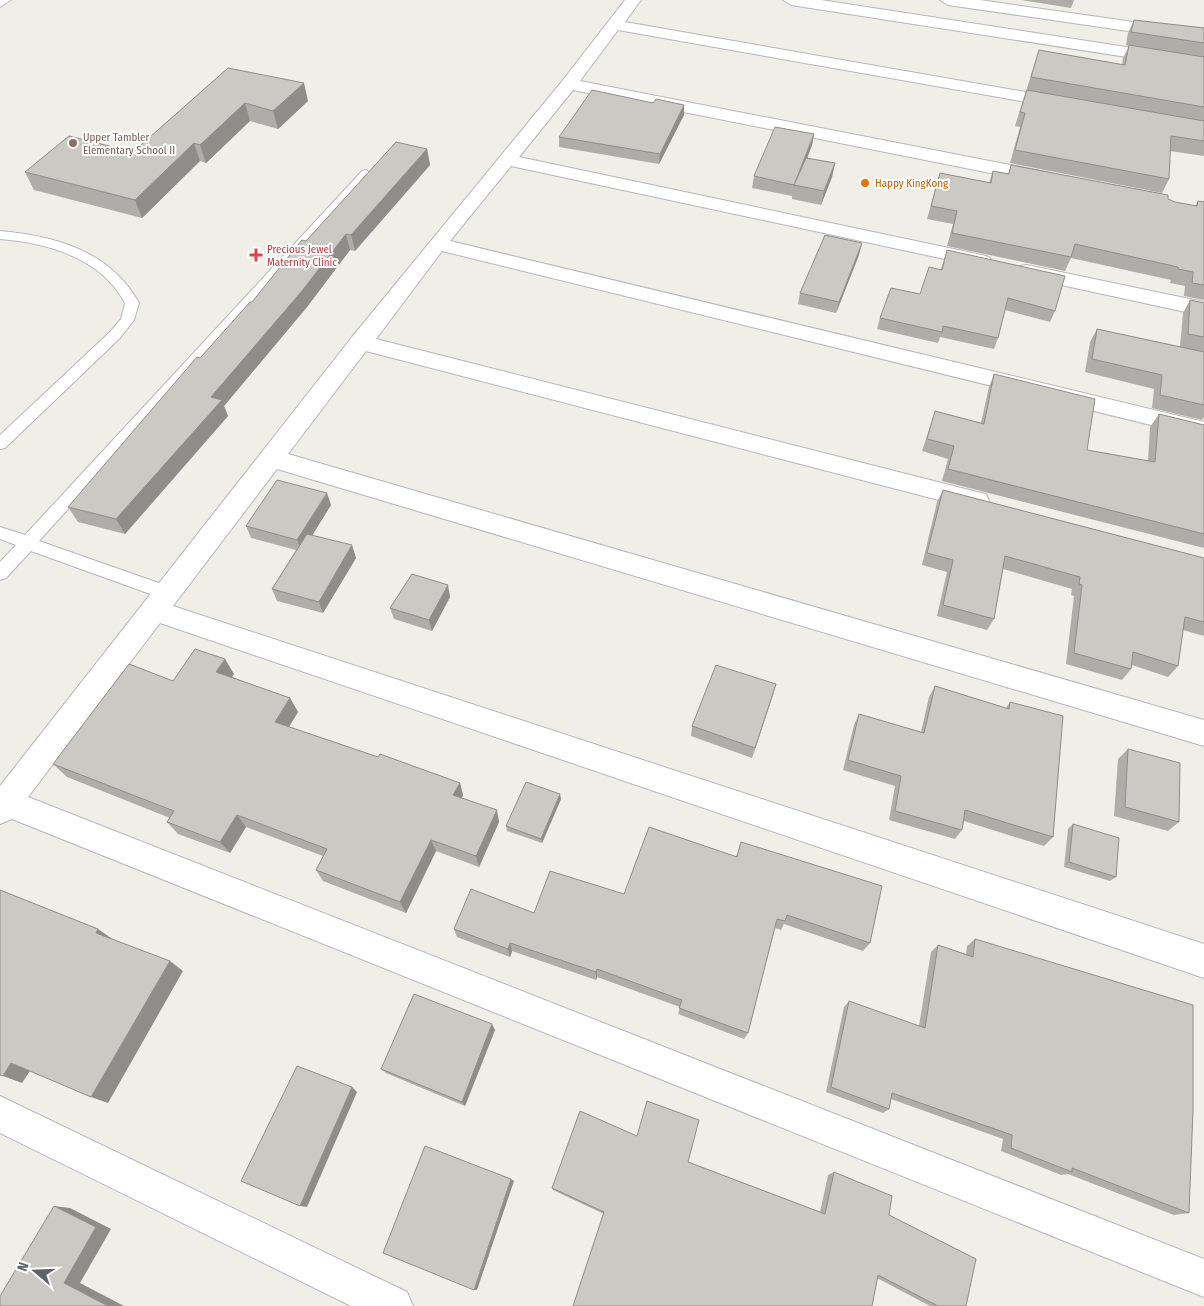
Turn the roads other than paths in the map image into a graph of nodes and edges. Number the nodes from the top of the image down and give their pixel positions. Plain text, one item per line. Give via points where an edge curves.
1 (633, 0) edge
2 (791, 0) edge
3 (948, 0) edge
4 (616, 25) junction
5 (1204, 38) edge
6 (1204, 64) edge
7 (569, 84) junction
8 (1077, 106) edge
9 (507, 160) junction
10 (366, 174) edge
11 (1067, 182) edge
12 (0, 235) edge
13 (437, 244) junction
14 (1204, 309) edge
15 (360, 342) junction
16 (1204, 430) edge
17 (0, 444) edge
18 (271, 458) junction
19 (1003, 508) edge
20 (0, 533) edge
21 (27, 543) junction
22 (0, 573) edge
23 (160, 602) junction
24 (1204, 733) edge
25 (3, 806) edge
26 (1204, 960) edge
27 (0, 1114) edge
28 (1204, 1278) edge
29 (393, 1306) edge

1 - 4 street
2 - 6 street
3 - 5 street
4 - 7 street
4 - 8 street
7 - 9 street
7 - 11 street
9 - 13 street
9 - 14 street
10 - 21 lane
12 - 17 lane via 52,243 78,255 110,273 132,303 127,320 116,335
13 - 15 street
13 - 16 street
15 - 18 street
15 - 19 street
18 - 23 street
18 - 24 street
20 - 21 lane
21 - 22 lane
21 - 23 lane
23 - 25 street
23 - 26 street
25 - 28 street
27 - 29 street

